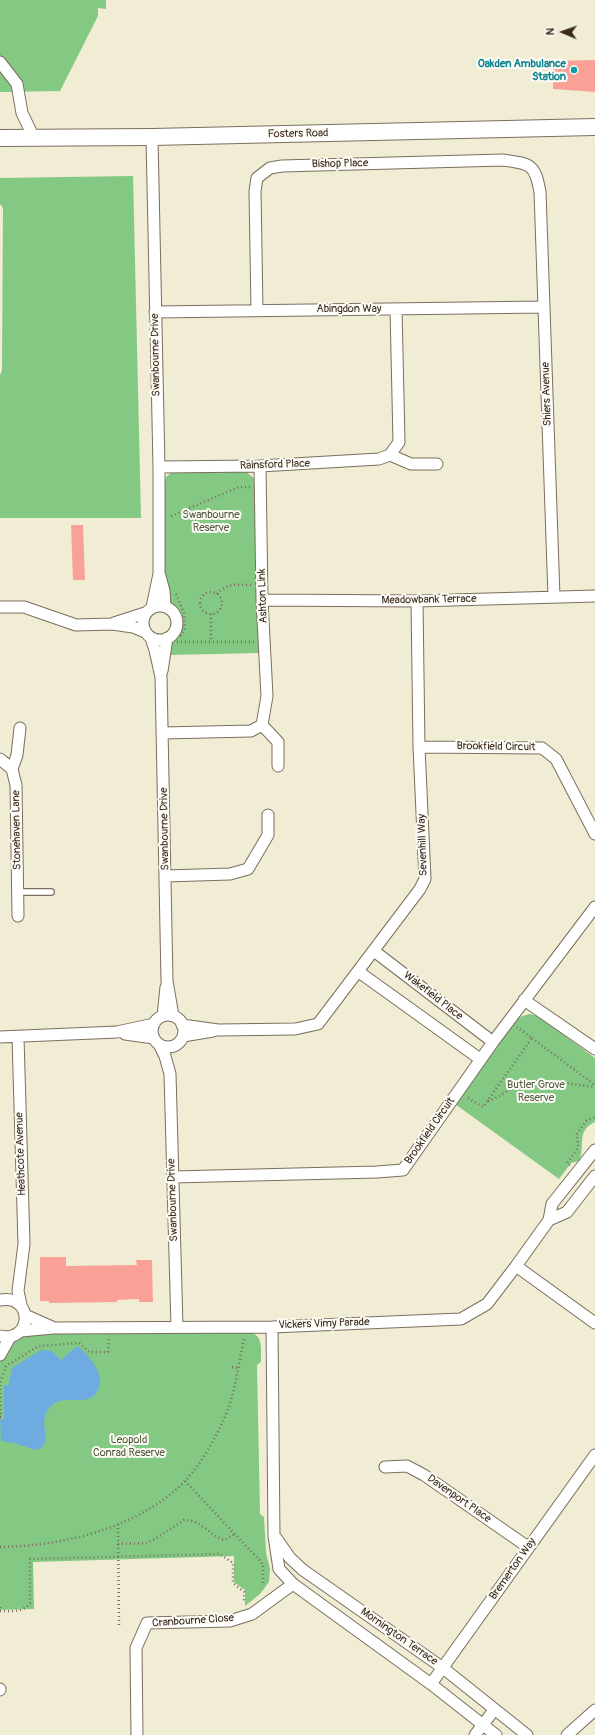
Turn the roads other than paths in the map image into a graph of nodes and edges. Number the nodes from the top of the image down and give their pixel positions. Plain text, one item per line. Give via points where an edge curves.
1 (0, 62) edge
2 (595, 127) edge
3 (152, 137) junction
4 (0, 138) edge
5 (34, 138) junction
6 (540, 192) joint
7 (543, 307) junction
8 (396, 309) junction
9 (257, 310) junction
10 (155, 312) junction
11 (390, 455) junction
12 (437, 464) dead end
13 (260, 466) junction
14 (159, 467) junction
15 (159, 574) junction
16 (595, 596) edge
17 (554, 597) junction
18 (262, 600) junction
19 (417, 601) junction
20 (165, 606) junction
21 (0, 608) edge
22 (149, 610) junction
23 (112, 624) junction
24 (148, 635) junction
25 (172, 642) junction
26 (161, 677) junction
27 (262, 725) junction
28 (20, 728) dead end
29 (163, 733) junction
30 (419, 747) junction
31 (0, 759) edge
32 (278, 766) dead end
33 (12, 769) junction
34 (268, 815) dead end
35 (595, 834) edge
36 (166, 876) junction
37 (19, 892) junction
38 (51, 892) dead end
39 (595, 907) edge
40 (18, 916) dead end
41 (374, 951) junction
42 (359, 972) junction
43 (524, 1000) junction
44 (168, 1016) junction
45 (154, 1024) junction
46 (182, 1025) junction
47 (218, 1030) junction
48 (117, 1032) junction
49 (0, 1037) edge
50 (18, 1037) junction
51 (156, 1041) junction
52 (179, 1041) junction
53 (493, 1042) junction
54 (595, 1049) edge
55 (480, 1059) junction
56 (170, 1074) junction
57 (595, 1142) edge
58 (595, 1149) edge
59 (595, 1176) edge
60 (173, 1177) junction
61 (549, 1220) junction
62 (516, 1266) junction
63 (20, 1271) junction
64 (0, 1300) edge
65 (23, 1310) junction
66 (595, 1322) edge
67 (272, 1326) junction
68 (177, 1327) junction
69 (53, 1328) junction
70 (21, 1331) junction
71 (5, 1337) edge
72 (0, 1356) edge
73 (595, 1455) edge
74 (385, 1467) dead end
75 (274, 1536) junction
76 (528, 1547) junction
77 (293, 1584) junction
78 (443, 1668) junction
79 (431, 1684) junction
80 (494, 1710) junction
81 (595, 1710) edge
82 (482, 1725) junction
83 (137, 1735) edge
84 (475, 1735) edge
85 (496, 1735) edge
86 (528, 1735) edge
87 (567, 1735) edge

1 - 5 street via 17,84 22,113
2 - 3 main road, Fosters Road
3 - 5 main road, Fosters Road
3 - 10 street, Swanbourne Drive
4 - 5 main road, Fosters Road
6 - 7 street, Shiers Avenue
6 - 9 street, Bishop Place via 537,174 529,166 503,160 270,168 257,178 255,191
7 - 8 street, Abingdon Way
7 - 17 street, Shiers Avenue
8 - 9 street, Abingdon Way
8 - 11 street via 399,442
9 - 10 street, Abingdon Way
10 - 14 street, Swanbourne Drive
11 - 12 street via 411,464
11 - 13 street, Rainsford Place via 372,460
13 - 14 street, Rainsford Place
13 - 18 street, Ashton Link
14 - 15 street, Swanbourne Drive
15 - 20 street, Swanbourne Drive
15 - 22 street, Swanbourne Drive
16 - 17 street, Meadowbank Terrace
17 - 19 street, Meadowbank Terrace
18 - 19 street, Meadowbank Terrace
18 - 27 street, Ashton Link via 267,696
19 - 30 street, Sevenhill Way
20 - 22 street
20 - 25 street via 174,612 177,618
21 - 23 street via 24,607 76,625
22 - 23 street
22 - 24 street via 143,623
23 - 24 street via 133,627
24 - 25 street
24 - 26 street, Swanbourne Drive via 156,650
25 - 26 street, Swanbourne Drive
26 - 29 street, Swanbourne Drive
27 - 29 street via 251,731
27 - 32 street via 278,742
28 - 33 street, Stonehaven Lane via 17,755
29 - 36 street, Swanbourne Drive
30 - 35 street, Brookfield Circuit via 542,748 556,759
30 - 41 street, Sevenhill Way via 425,880
31 - 33 street
33 - 37 street, Stonehaven Lane via 16,785
34 - 36 street via 268,835 248,869 230,874
36 - 44 street, Swanbourne Drive
37 - 38 lane
37 - 40 street, Stonehaven Lane
39 - 43 street, Brookfield Circuit
41 - 42 street, Sevenhill Way
41 - 53 street, Wakefield Place
42 - 47 street, Sevenhill Way via 318,1024 295,1029
42 - 55 street, Wakefield Place
43 - 53 street, Brookfield Circuit
43 - 54 street
44 - 45 street
44 - 46 street via 177,1018
45 - 48 street
45 - 51 street via 152,1034
46 - 47 street, Sevenhill Way
46 - 52 street
47 - 52 street, Sevenhill Way
48 - 50 street
48 - 51 street
49 - 50 street
50 - 63 street, Heathcote Avenue via 24,1244
51 - 52 street via 170,1047
51 - 56 street, Swanbourne Drive via 165,1056
52 - 56 street, Swanbourne Drive
53 - 55 street, Brookfield Circuit
55 - 60 street, Brookfield Circuit via 403,1170
56 - 60 street, Swanbourne Drive
57 - 58 street
58 - 61 street, Vickers Vimy Parade via 552,1204
59 - 61 street, Vickers Vimy Parade via 566,1212
60 - 68 street, Swanbourne Drive
61 - 62 street, Vickers Vimy Parade
62 - 66 street
62 - 67 street, Vickers Vimy Parade via 487,1304 461,1319
63 - 64 street, Heathcote Avenue via 10,1290
63 - 65 street, Heathcote Avenue via 18,1291
64 - 65 street, Vickers Vimy Parade via 11,1300
65 - 69 street, Vickers Vimy Parade
65 - 70 street via 24,1326
67 - 68 street, Vickers Vimy Parade
67 - 75 street, Mornington Terrace
68 - 69 street, Vickers Vimy Parade
69 - 70 street, Vickers Vimy Parade
70 - 71 street
71 - 72 street
73 - 76 street, Bremerton Way
74 - 76 street, Davenport Place via 407,1466 424,1475
75 - 77 street, Mornington Terrace via 279,1569
75 - 78 street, Mornington Terrace via 290,1558 303,1570
76 - 78 street, Bremerton Way
77 - 79 street, Mornington Terrace
77 - 83 street, Cranbourne Close via 252,1614 230,1621 147,1623 136,1648
78 - 79 street, Bremerton Way
78 - 80 street, Mornington Terrace
79 - 82 street, Mornington Terrace
80 - 82 street
80 - 86 street, Mornington Terrace
81 - 87 street
82 - 84 street
82 - 85 street, Mornington Terrace

